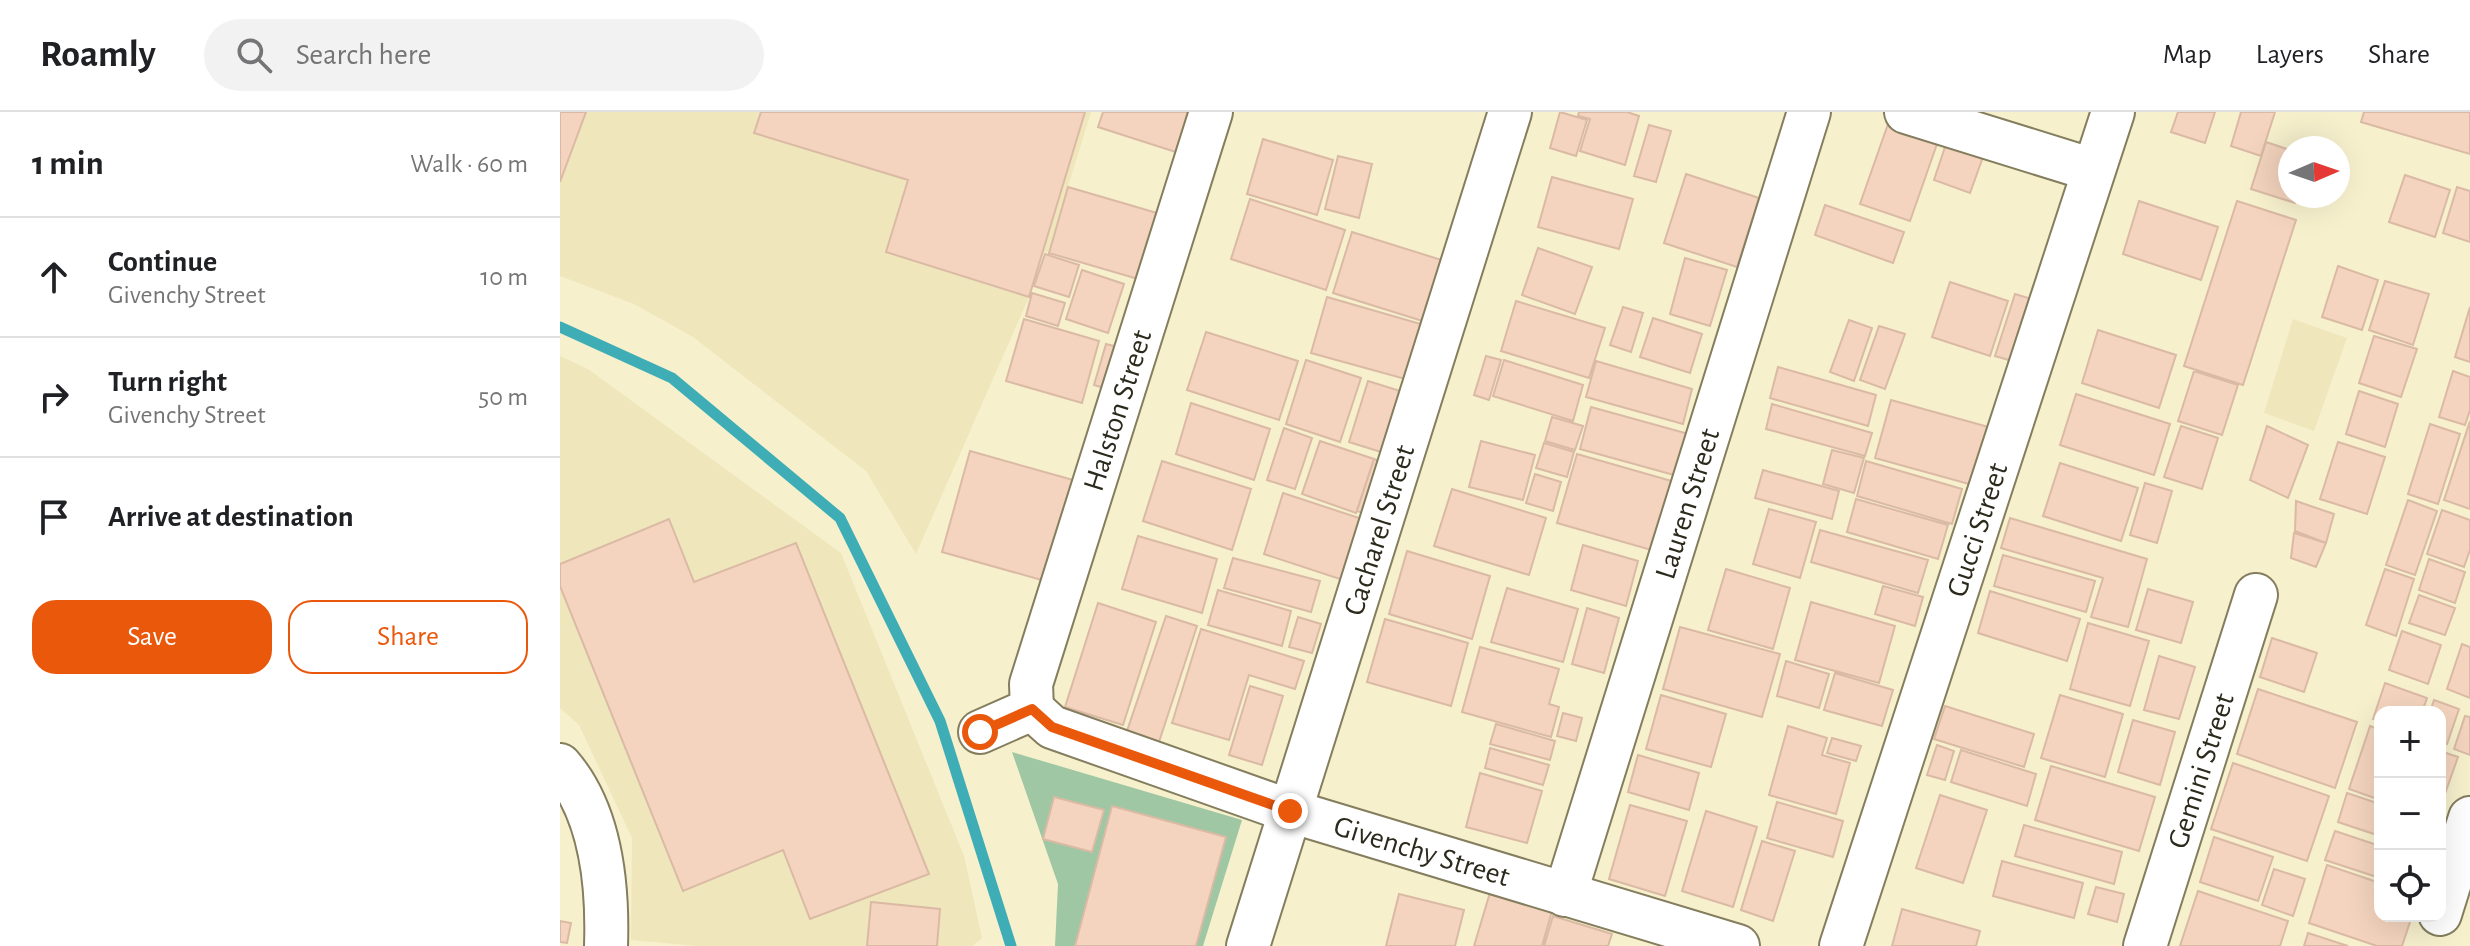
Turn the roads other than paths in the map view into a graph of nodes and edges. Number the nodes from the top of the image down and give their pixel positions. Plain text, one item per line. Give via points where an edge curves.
1 (1211, 112) edge
2 (1510, 112) edge
3 (1809, 112) edge
4 (1906, 112) edge
5 (2113, 112) edge
6 (2093, 170) junction
7 (2256, 595) dead end
8 (1032, 709) junction
9 (980, 732) dead end
10 (560, 765) edge
11 (1290, 811) junction
12 (2470, 818) edge
13 (1565, 895) junction
14 (2446, 896) edge
15 (2438, 922) edge
16 (606, 946) edge
17 (1248, 946) edge
18 (1738, 946) edge
19 (1841, 946) edge
20 (2145, 946) edge
21 (2430, 946) edge

1 - 8 street, Halston Street via 1031,684
2 - 11 street, Cacharel Street
3 - 13 street, Lauren Street
4 - 6 street
5 - 6 street, Gucci Street
6 - 19 street, Gucci Street
7 - 20 street, Gemini Street
8 - 9 street
8 - 11 street, Givenchy Street via 1052,727
10 - 16 street via 594,834 603,871
11 - 13 street, Givenchy Street
11 - 17 street, Cacharel Street
12 - 14 street
13 - 18 street, Givenchy Street
15 - 21 street

